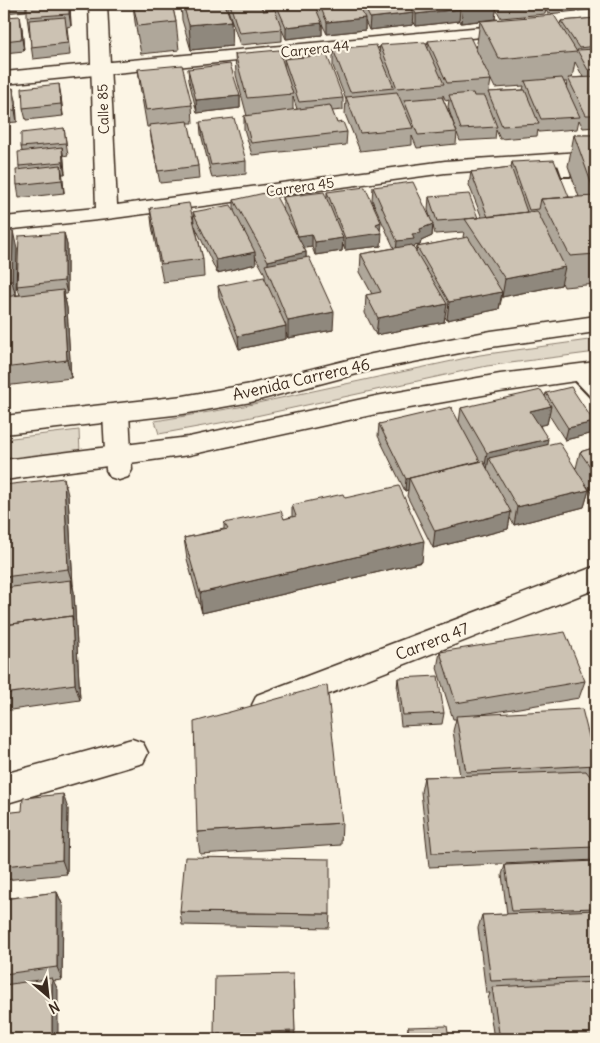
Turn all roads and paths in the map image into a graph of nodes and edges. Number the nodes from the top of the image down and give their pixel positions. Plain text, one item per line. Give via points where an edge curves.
1 (98, 4) edge
2 (537, 27) edge
3 (101, 70) junction
4 (4, 78) edge
5 (596, 157) edge
6 (107, 213) junction
7 (4, 224) edge
8 (596, 324) edge
9 (586, 371) edge
10 (596, 393) edge
11 (116, 413) junction
12 (4, 426) edge
13 (118, 463) junction
14 (4, 470) edge
15 (596, 577) edge
16 (268, 705) edge
17 (132, 753) dead end
18 (4, 789) edge

1 - 3 street, Calle 85
2 - 3 street, Carrera 44
3 - 4 street, Carrera 44
3 - 6 street, Calle 85
5 - 6 street, Carrera 45 via 564,166 445,167
6 - 7 street, Carrera 45
8 - 11 street, Avenida Carrera 46 via 390,358 193,404
9 - 10 lane
9 - 13 street via 386,403
11 - 12 street, Avenida Carrera 46
11 - 13 street
13 - 14 street
15 - 16 street, Carrera 47
17 - 18 street

